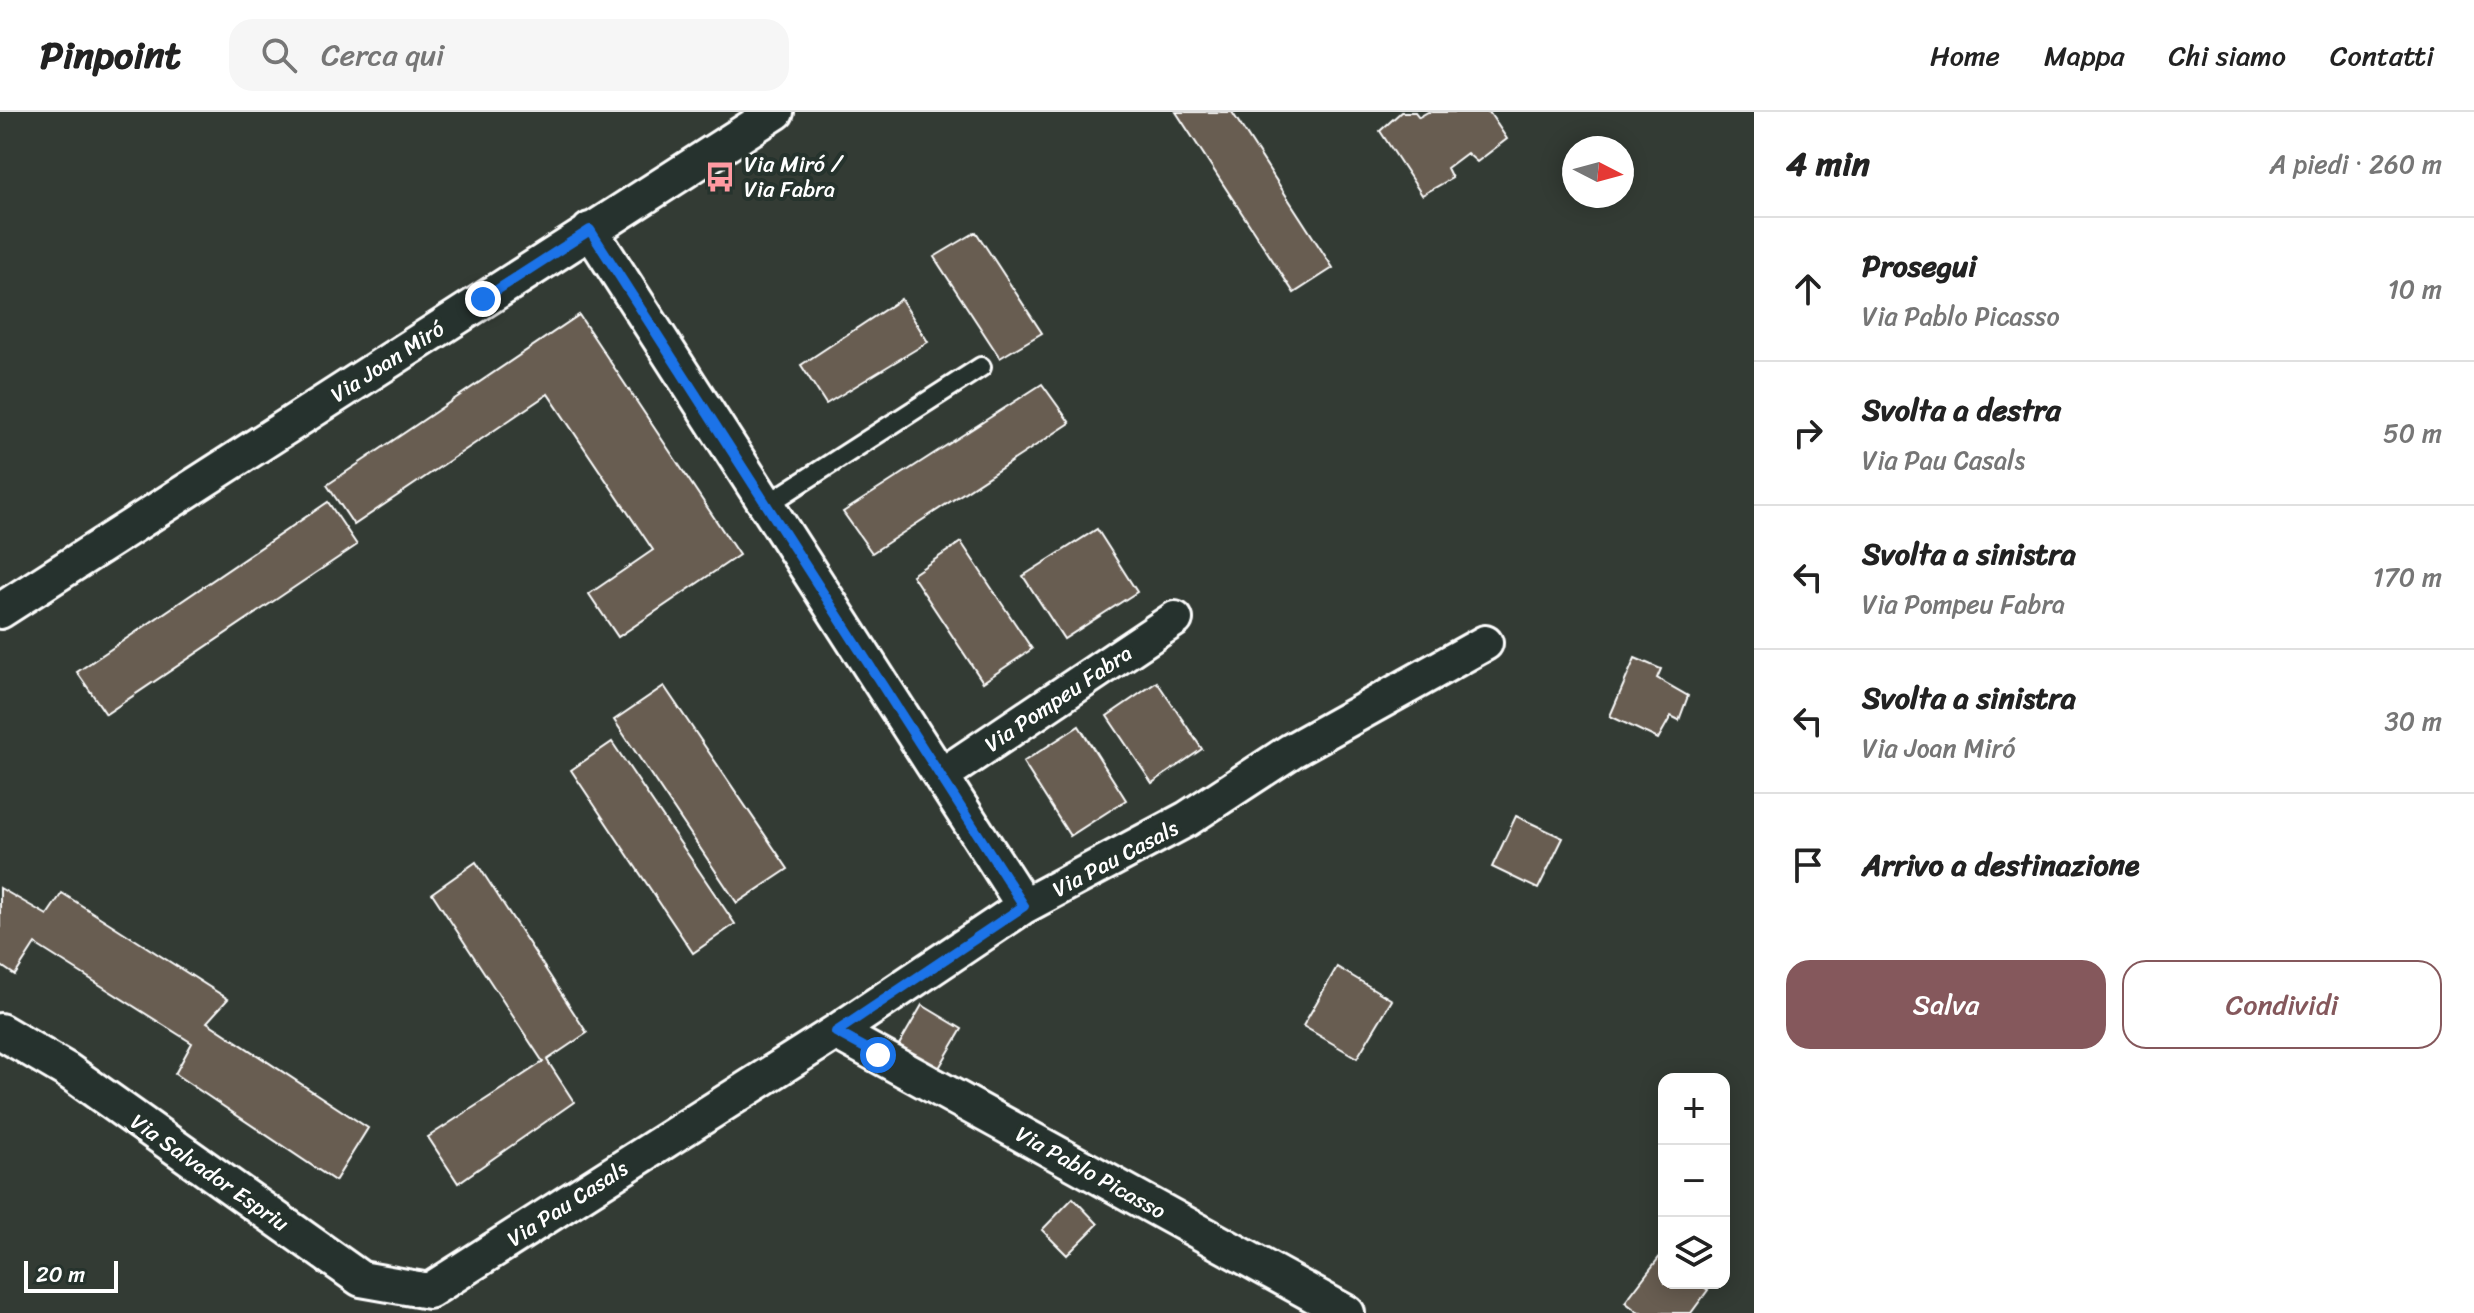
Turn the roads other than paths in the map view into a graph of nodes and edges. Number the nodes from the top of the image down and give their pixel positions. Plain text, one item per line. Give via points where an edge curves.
1 (776, 112) edge
2 (590, 230) junction
3 (981, 367) dead end
4 (768, 504) junction
5 (0, 611) edge
6 (1175, 619) dead end
7 (1485, 643) dead end
8 (941, 776) junction
9 (1024, 906) junction
10 (0, 1031) edge
11 (836, 1032) junction
12 (429, 1291) joint
13 (1347, 1313) edge

1 - 2 street, Via Joan Miró
2 - 4 street
2 - 5 street, Via Joan Miró
3 - 4 lane
4 - 8 street
6 - 8 street, Via Pompeu Fabra
7 - 9 street, Via Pau Casals via 1291,751 1187,819
8 - 9 street
9 - 11 street, Via Pau Casals
10 - 12 street, Via Salvador Espriu via 68,1071 361,1279
11 - 12 street, Via Pau Casals
11 - 13 street, Via Pablo Picasso

